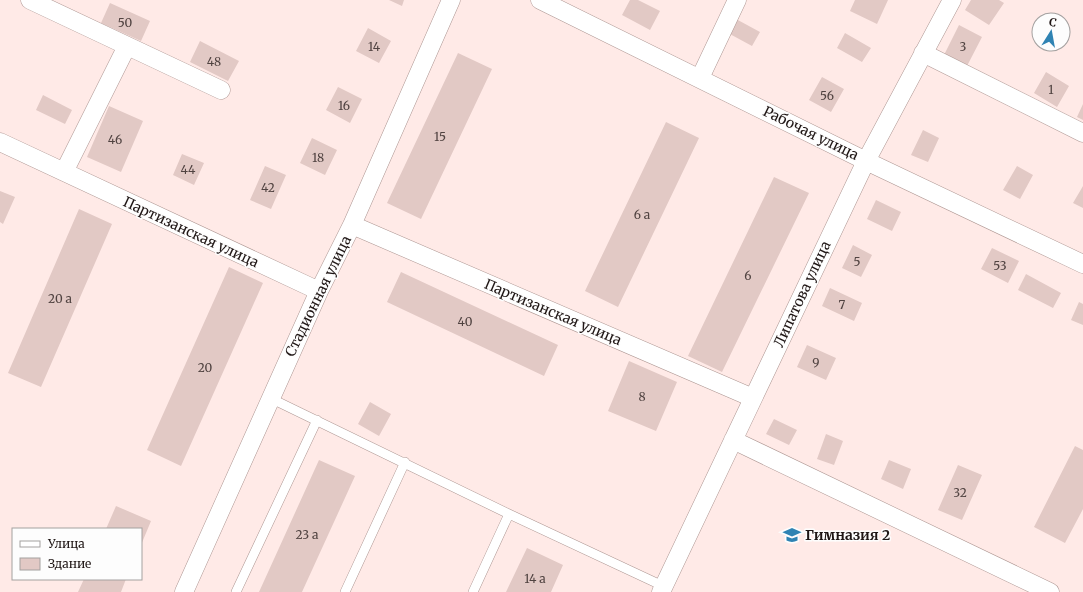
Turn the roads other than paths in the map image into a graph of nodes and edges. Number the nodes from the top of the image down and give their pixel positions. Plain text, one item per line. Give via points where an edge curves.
1 (30, 0) edge
2 (451, 0) edge
3 (540, 0) edge
4 (737, 0) edge
5 (952, 0) edge
6 (128, 46) junction
7 (923, 53) junction
8 (700, 78) junction
9 (221, 90) dead end
10 (1083, 133) edge
11 (0, 142) edge
12 (866, 161) junction
13 (64, 172) junction
14 (352, 225) junction
15 (1083, 264) edge
16 (319, 291) junction
17 (270, 398) junction
18 (753, 398) junction
19 (317, 420) junction
20 (733, 440) junction
21 (405, 462) junction
22 (509, 514) junction
23 (662, 589) edge
24 (184, 592) edge
25 (236, 592) edge
26 (346, 592) edge
27 (473, 592) edge
28 (1050, 592) edge

1 - 6 street
2 - 14 street, Стадионная улица
3 - 8 street, Рабочая улица
4 - 8 street
5 - 7 street, Липатова улица
6 - 9 street
6 - 13 street
7 - 10 street
7 - 12 street, Липатова улица
8 - 12 street, Рабочая улица
11 - 13 street, Партизанская улица
12 - 15 street, Рабочая улица
12 - 18 street, Липатова улица
13 - 16 street, Партизанская улица
14 - 16 street, Стадионная улица
14 - 18 street, Партизанская улица
16 - 17 street, Стадионная улица
17 - 19 lane
17 - 24 street, Стадионная улица
18 - 20 street, Липатова улица
19 - 21 lane
19 - 25 lane
20 - 23 street, Липатова улица
20 - 28 street
21 - 22 lane
21 - 26 lane
22 - 23 lane
22 - 27 lane

